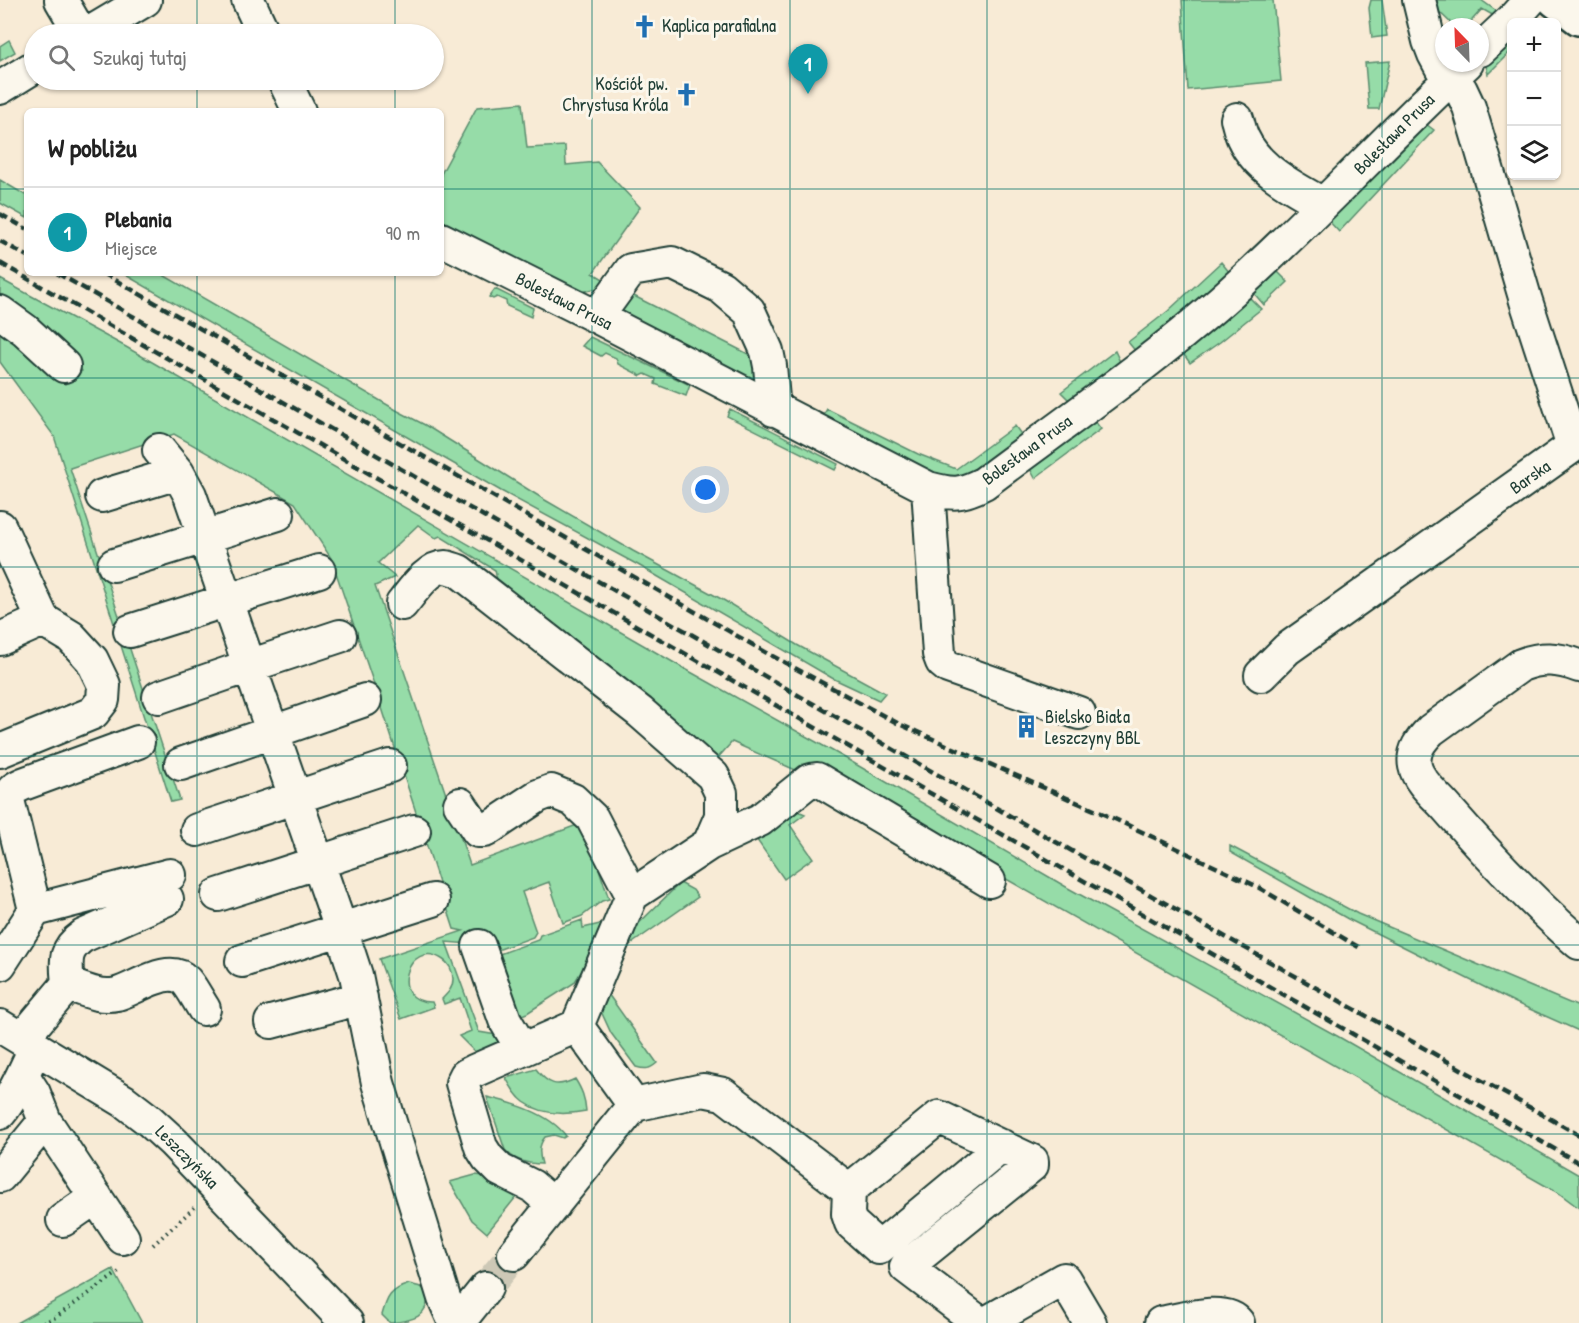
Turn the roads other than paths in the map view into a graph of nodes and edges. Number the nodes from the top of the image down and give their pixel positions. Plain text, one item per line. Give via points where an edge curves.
1 (62, 0) edge
2 (145, 0) edge
3 (248, 0) edge
4 (1419, 0) edge
5 (1530, 0) edge
6 (1554, 0) edge
7 (1579, 18) edge
8 (75, 24) edge
9 (105, 24) edge
10 (259, 24) edge
11 (1489, 42) edge
12 (1435, 56) edge
13 (1457, 72) edge
14 (1458, 72) edge
15 (24, 73) edge
16 (0, 88) edge
17 (289, 90) edge
18 (298, 108) edge
19 (1237, 119) dead end
20 (1323, 204) junction
21 (444, 240) edge
22 (0, 312) edge
23 (597, 317) junction
24 (64, 366) dead end
25 (774, 410) junction
26 (1576, 455) edge
27 (928, 488) junction
28 (102, 496) dead end
29 (278, 514) dead end
30 (0, 527) edge
31 (204, 536) junction
32 (114, 565) dead end
33 (319, 571) dead end
34 (226, 602) junction
35 (402, 604) dead end
36 (43, 620) junction
37 (130, 631) dead end
38 (340, 636) dead end
39 (0, 639) edge
40 (249, 666) junction
41 (1579, 666) edge
42 (1261, 675) dead end
43 (159, 697) dead end
44 (365, 700) dead end
45 (1079, 713) dead end
46 (272, 731) junction
47 (138, 742) dead end
48 (0, 751) edge
49 (181, 764) dead end
50 (390, 766) dead end
51 (294, 796) junction
52 (460, 804) dead end
53 (197, 830) dead end
54 (414, 831) dead end
55 (709, 844) junction
56 (317, 862) junction
57 (989, 881) dead end
58 (632, 895) junction
59 (218, 896) dead end
60 (433, 900) dead end
61 (35, 910) junction
62 (341, 929) junction
63 (1579, 943) edge
64 (478, 946) dead end
65 (242, 961) dead end
66 (0, 964) edge
67 (68, 984) junction
68 (361, 998) junction
69 (204, 1009) dead end
70 (271, 1022) dead end
71 (577, 1026) junction
72 (19, 1037) edge
73 (522, 1049) junction
74 (23, 1076) junction
75 (634, 1105) junction
76 (0, 1113) edge
77 (45, 1120) junction
78 (1002, 1146) junction
79 (0, 1176) edge
80 (849, 1190) junction
81 (96, 1197) junction
82 (554, 1205) junction
83 (63, 1220) dead end
84 (123, 1238) dead end
85 (879, 1248) junction
86 (514, 1254) tunnel mouth
87 (906, 1267) junction
88 (486, 1288) tunnel mouth
89 (347, 1323) edge
90 (456, 1323) edge
91 (980, 1323) edge
92 (986, 1323) edge
93 (1090, 1323) edge
94 (1161, 1323) edge
95 (1238, 1323) edge

1 - 8 street
2 - 9 street
3 - 10 street
4 - 12 street, Barska
5 - 11 street
6 - 7 main road
13 - 20 street, Bolesława Prusa
14 - 26 street, Barska
15 - 16 street
17 - 18 street
19 - 20 street via 1243,139 1275,175
20 - 27 street, Bolesława Prusa via 1160,351 984,483 968,492 949,494
21 - 23 street, Bolesława Prusa
22 - 24 street
23 - 25 street, Bolesława Prusa
23 - 25 street via 630,270 672,263 721,287 749,311 767,351
25 - 27 street, Bolesława Prusa
26 - 42 street, Barska via 1287,649
27 - 45 street via 942,662
28 - 31 street via 168,462 190,495
29 - 31 street
30 - 36 street
31 - 32 street
31 - 34 street
33 - 34 street
34 - 37 street
34 - 40 street
35 - 55 street via 426,576 444,567 459,571 489,593 640,712 713,776 721,793 721,816
36 - 39 street
36 - 48 street via 71,637 92,660 104,685 103,700 93,713
38 - 40 street
40 - 43 street
40 - 46 street
41 - 63 street via 1547,659 1521,665 1431,730 1422,739 1414,758 1420,778 1450,812 1505,873
44 - 46 street
46 - 49 street
46 - 51 street
47 - 61 street via 15,787 9,793
50 - 51 street
51 - 53 street
51 - 56 street
52 - 58 street via 478,831 485,831 551,791 573,800 592,818
54 - 56 street
55 - 57 street via 760,820 810,780 817,779
55 - 58 street
56 - 59 street
56 - 62 street
58 - 71 street
60 - 62 street
61 - 66 street
61 - 67 street via 169,887 75,942 66,963
62 - 65 street
62 - 68 street
64 - 73 street via 505,1020
67 - 69 street via 91,993 117,994 173,974 186,981
67 - 72 street
68 - 70 street
68 - 90 street via 378,1083 444,1298
71 - 73 street
71 - 75 street
72 - 74 street
72 - 89 street, Leszczyńska via 150,1120
73 - 82 street via 474,1071 462,1083 488,1158
74 - 76 street
74 - 77 street
75 - 80 street via 703,1090 723,1094
75 - 82 street
77 - 79 street
77 - 81 street
78 - 80 street via 939,1117
78 - 85 street
78 - 87 street via 1032,1161 1032,1165
80 - 85 street via 851,1223
81 - 83 street
81 - 84 street
82 - 86 street
85 - 87 street
87 - 91 street
88 - 90 street
92 - 93 street via 1065,1279
94 - 95 street via 1218,1314

